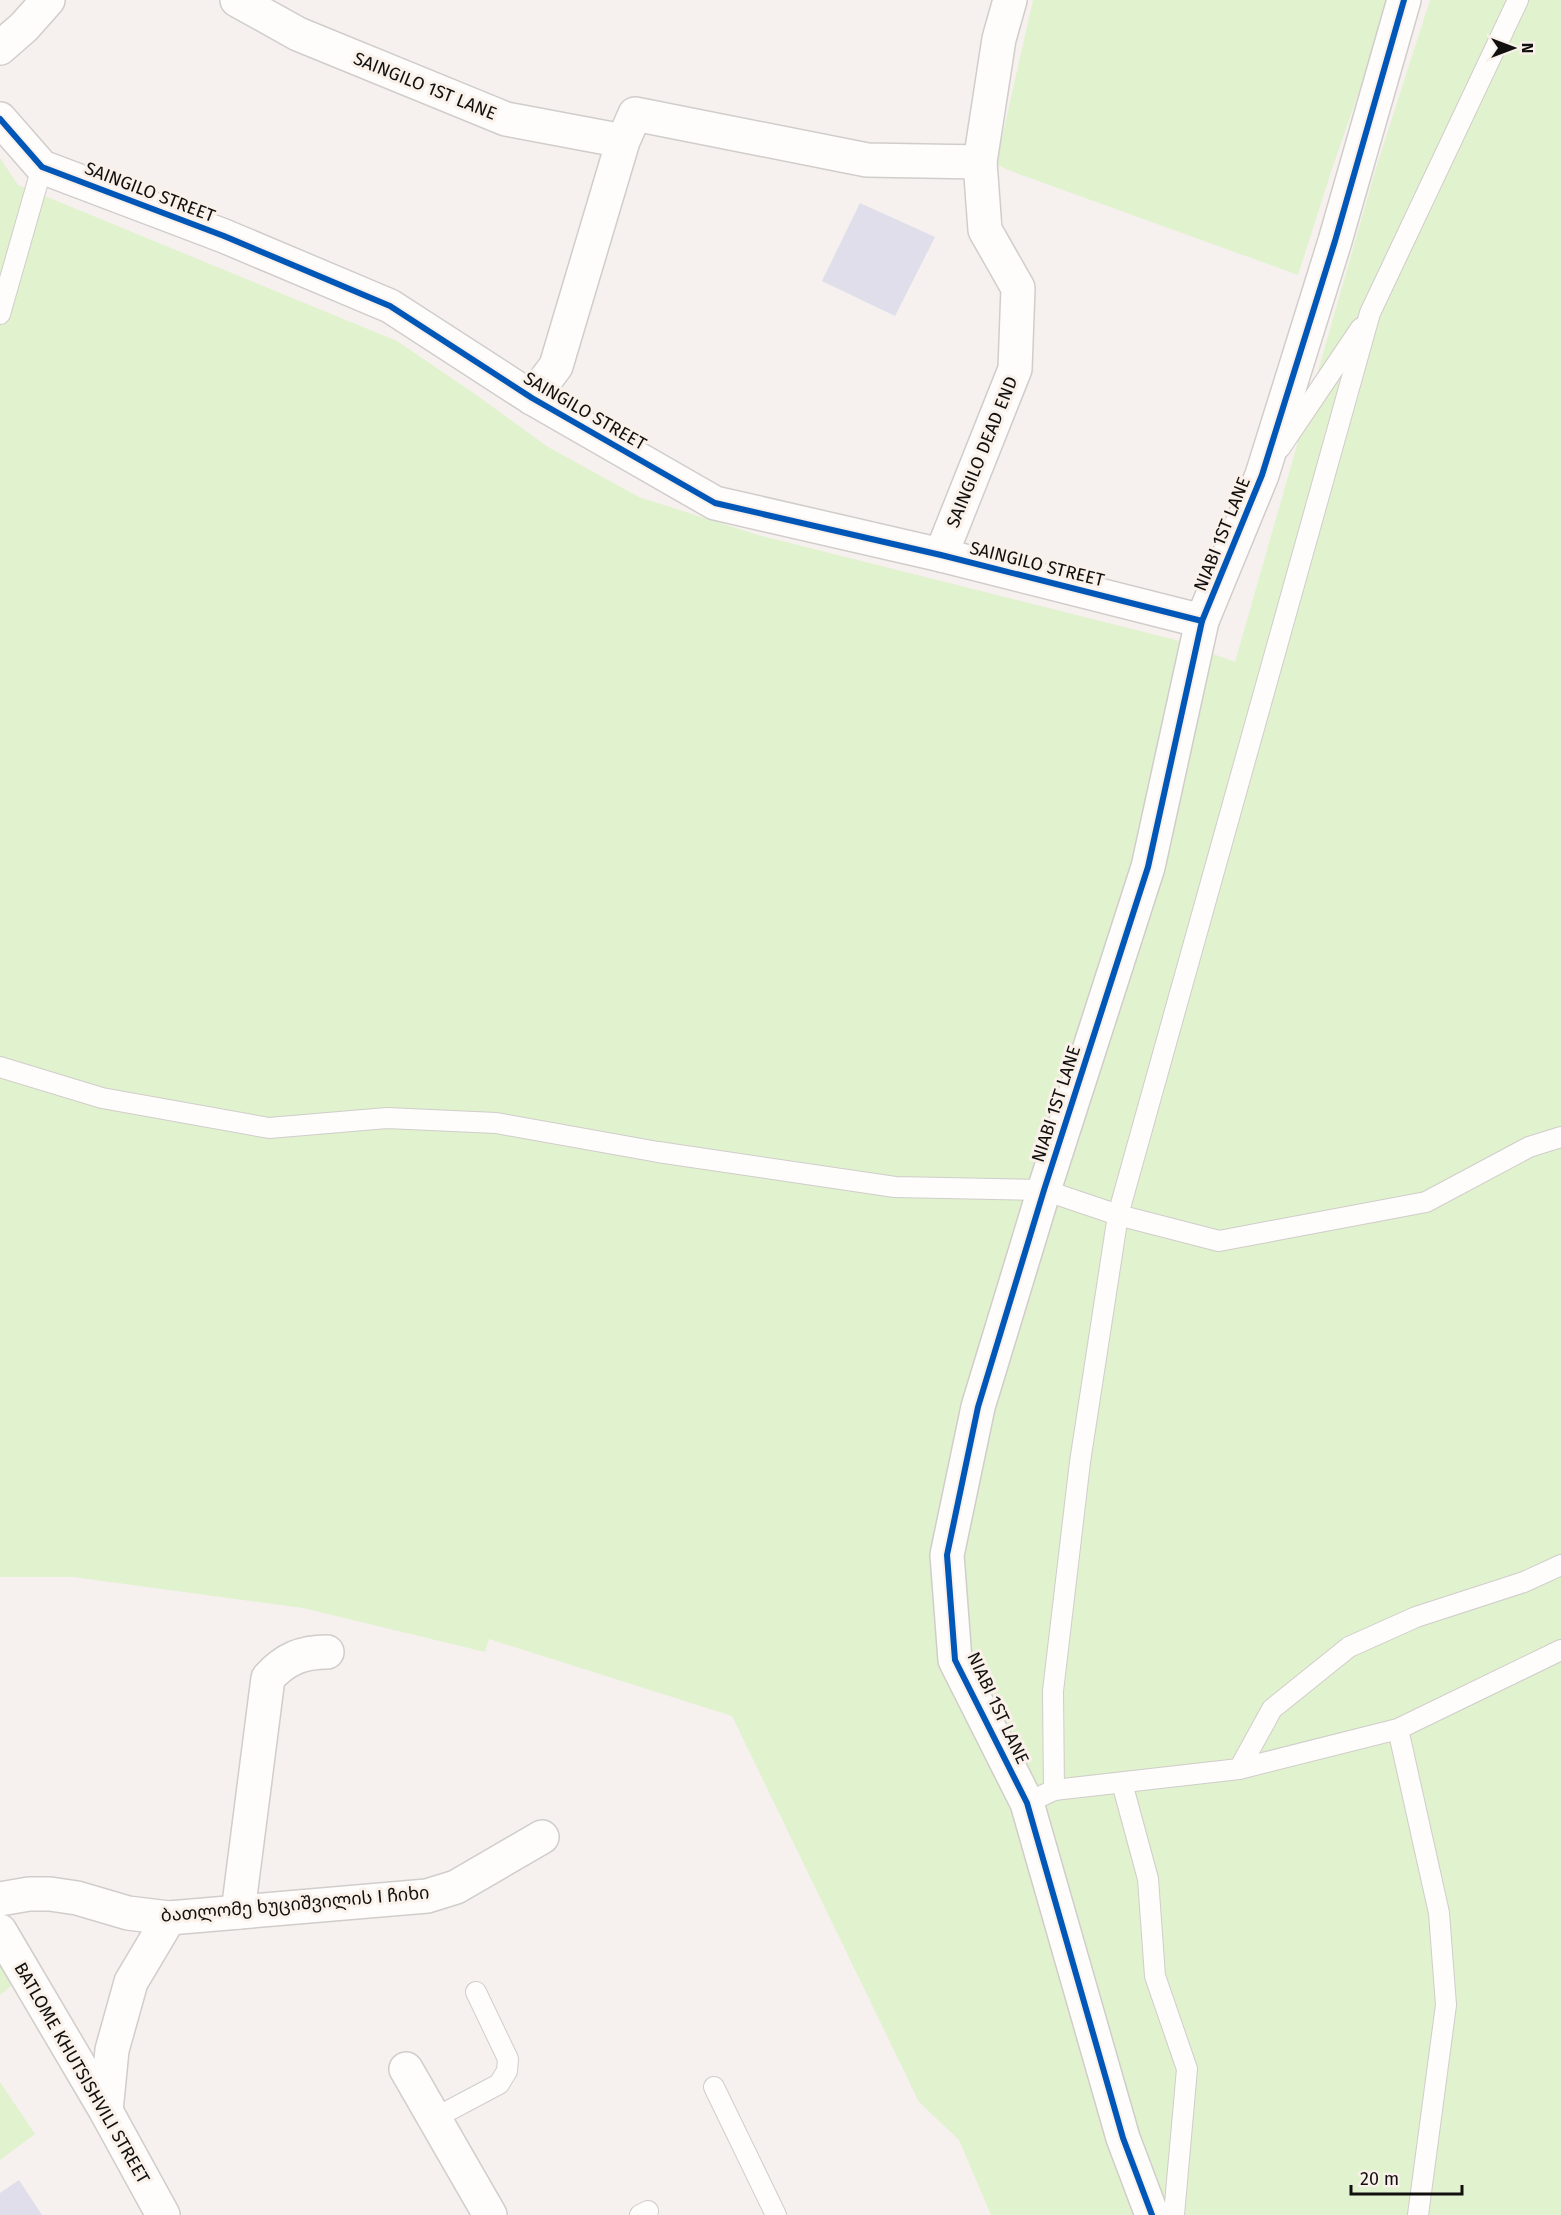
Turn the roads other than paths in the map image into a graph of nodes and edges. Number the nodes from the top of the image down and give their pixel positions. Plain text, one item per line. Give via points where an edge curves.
1 (48, 0) edge
2 (237, 0) edge
3 (1010, 0) edge
4 (1404, 0) edge
5 (1518, 0) edge
6 (0, 48) edge
7 (0, 119) edge
8 (623, 141) junction
9 (980, 162) junction
10 (42, 167) junction
11 (1370, 313) junction
12 (0, 314) edge
13 (532, 399) junction
14 (1262, 475) junction
15 (941, 555) junction
16 (1203, 621) junction
17 (0, 1066) edge
18 (1561, 1137) edge
19 (1044, 1190) junction
20 (1118, 1215) junction
21 (1561, 1565) edge
22 (1561, 1650) edge
23 (327, 1652) dead end
24 (1398, 1729) junction
25 (1239, 1769) junction
26 (1122, 1783) junction
27 (1041, 1797) junction
28 (542, 1837) dead end
29 (0, 1899) edge
30 (238, 1912) junction
31 (169, 1918) junction
32 (0, 1931) edge
33 (476, 1992) dead end
34 (406, 2069) dead end
35 (714, 2087) dead end
36 (106, 2111) junction
37 (435, 2118) junction
38 (163, 2215) edge
39 (489, 2215) edge
40 (776, 2215) edge
41 (1152, 2215) edge
42 (1174, 2215) edge
43 (1418, 2215) edge

1 - 6 street
2 - 8 street, SAINGILO 1ST LANE via 298,34 506,119
3 - 9 street, SAINGILO DEAD END via 999,39
4 - 14 street, NIABI 1ST LANE
5 - 11 lane
7 - 10 street, SAINGILO STREET
8 - 9 street via 635,114 867,160
8 - 13 street via 556,366
9 - 15 street, SAINGILO DEAD END via 985,230 1018,288 1015,369
10 - 12 lane
10 - 13 street, SAINGILO STREET via 224,236 390,306
11 - 14 lane
11 - 20 lane
13 - 15 street, SAINGILO STREET via 715,502
14 - 16 street, NIABI 1ST LANE
15 - 16 street, SAINGILO STREET
16 - 19 street, NIABI 1ST LANE via 1148,867
17 - 19 lane via 102,1098 270,1128 387,1118 496,1123 895,1187
18 - 20 lane via 1529,1148 1426,1202 1219,1241
19 - 20 lane
19 - 27 street, NIABI 1ST LANE via 978,1407 947,1555 955,1660
20 - 27 lane via 1080,1462
21 - 25 lane via 1524,1582 1416,1617 1349,1647 1272,1709
22 - 24 lane
23 - 30 street via 291,1657 268,1678
24 - 25 lane
24 - 43 lane via 1439,1914 1446,2005
25 - 26 lane
26 - 27 lane
26 - 42 lane via 1148,1879 1155,1976 1186,2069
27 - 41 street, NIABI 1ST LANE via 1123,2138
28 - 30 street, ბათლომე ხუციშვილის I ჩიხი via 456,1887 427,1896
29 - 31 street, ბათლომე ხუციშვილის I ჩიხი via 50,1894
30 - 31 street, ბათლომე ხუციშვილის I ჩიხი
31 - 36 street via 131,1982 112,2050
32 - 36 street, BATLOME KHUTSISHVILI STREET
33 - 37 lane via 508,2059 507,2071 499,2084
34 - 37 street
35 - 40 lane
36 - 38 street, BATLOME KHUTSISHVILI STREET
37 - 39 street

